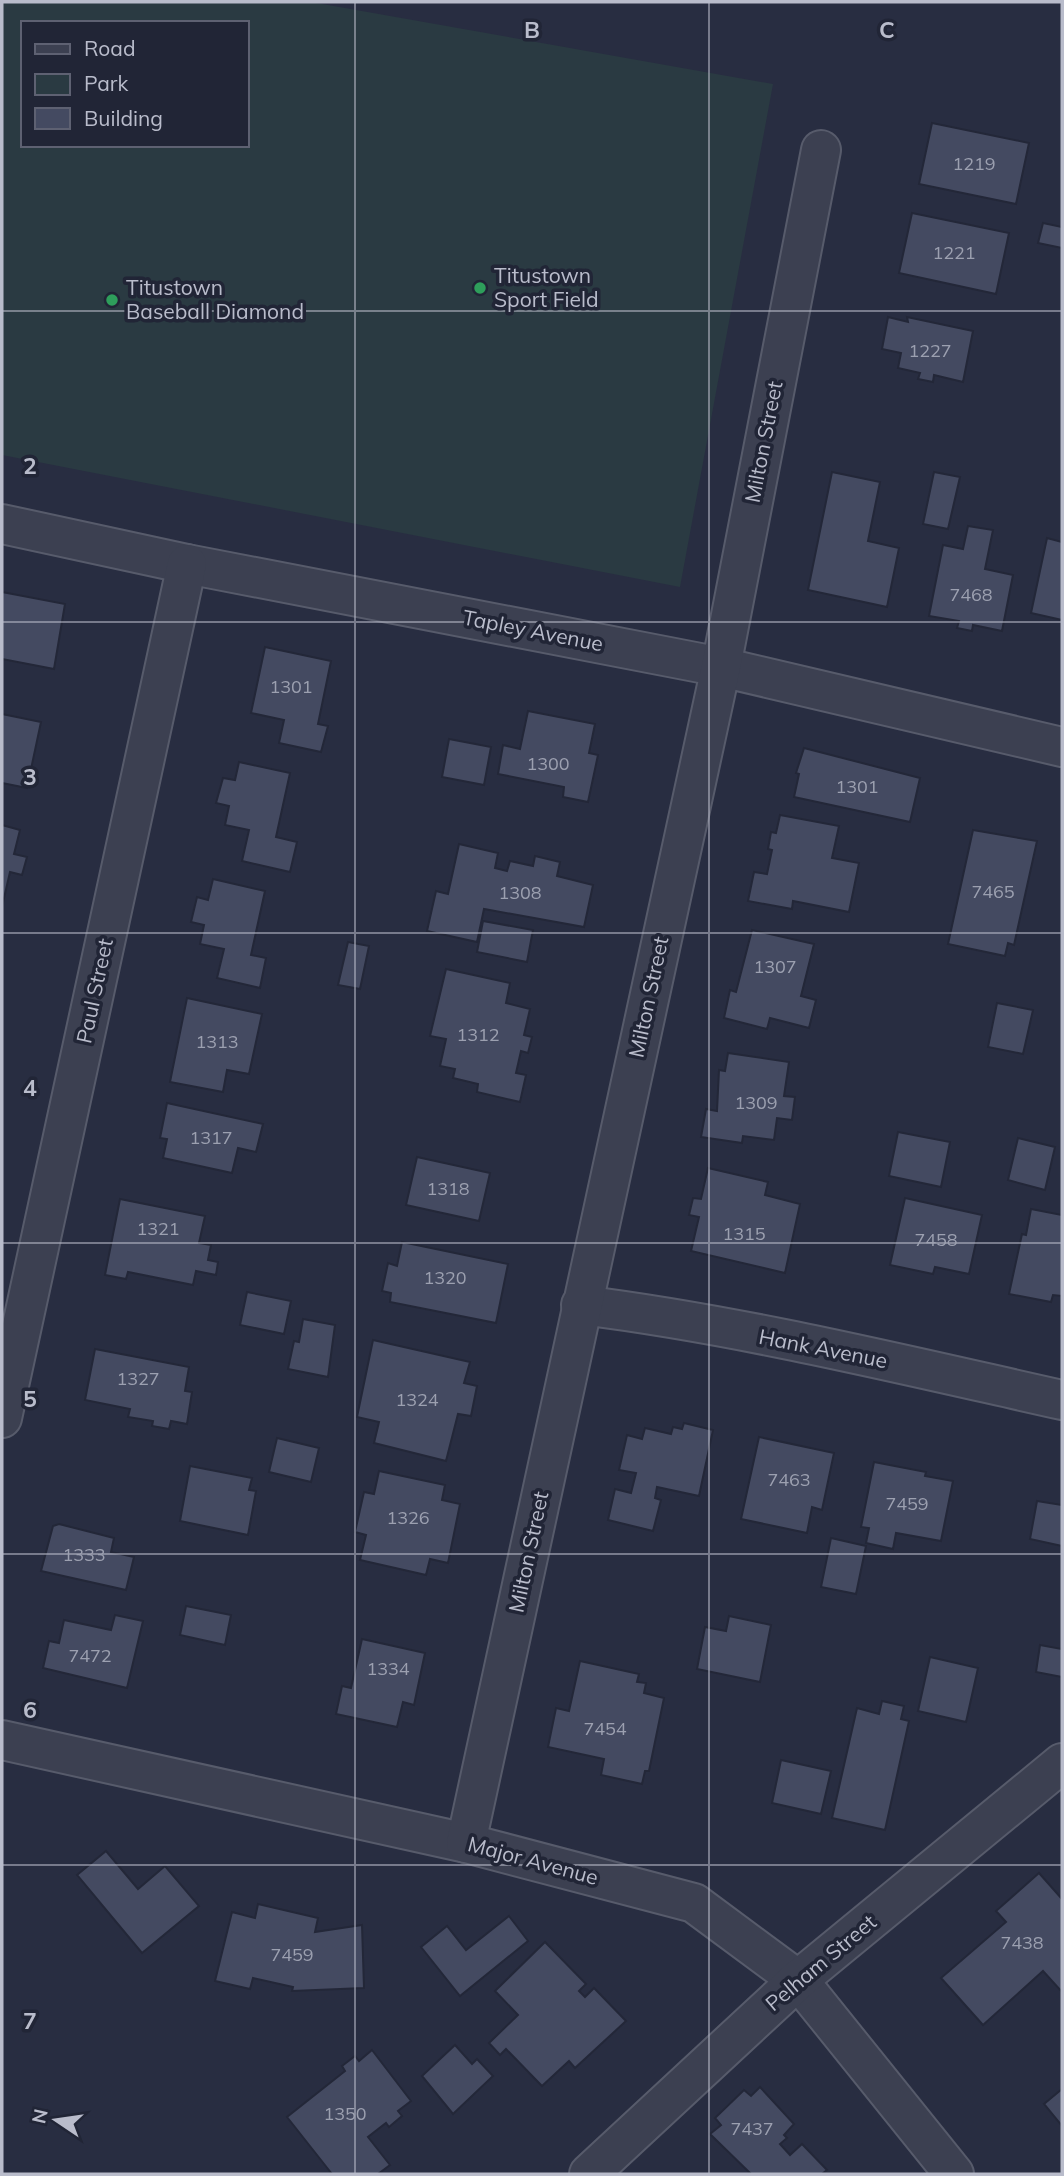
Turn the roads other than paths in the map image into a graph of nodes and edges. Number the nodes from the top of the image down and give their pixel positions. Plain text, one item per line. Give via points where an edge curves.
1 (821, 150) dead end
2 (2, 524) edge
3 (187, 564) junction
4 (720, 667) junction
5 (1062, 747) edge
6 (582, 1305) junction
7 (1062, 1400) edge
8 (2, 1418) edge
9 (2, 1740) edge
10 (1062, 1763) edge
11 (466, 1843) junction
12 (798, 1980) junction
13 (589, 2174) edge
14 (954, 2174) edge

1 - 4 street, Milton Street
2 - 3 street, Tapley Avenue
3 - 4 street, Tapley Avenue
3 - 8 street, Paul Street
4 - 5 street, Tapley Avenue
4 - 6 street, Milton Street
6 - 7 street, Hank Avenue via 873,1359
6 - 11 street, Milton Street
9 - 11 street, Major Avenue
10 - 12 street, Pelham Street
11 - 12 street, Major Avenue via 694,1903
12 - 13 street, Pelham Street
12 - 14 street, Major Avenue

